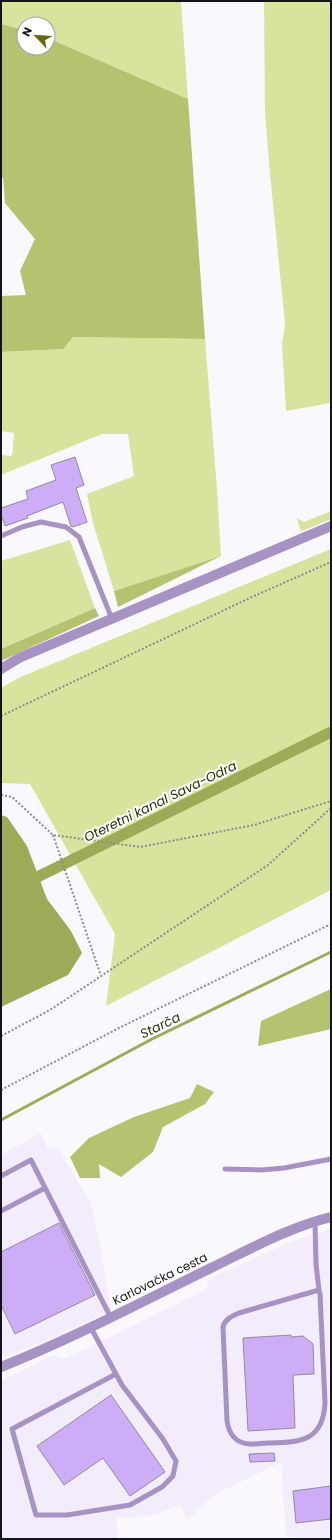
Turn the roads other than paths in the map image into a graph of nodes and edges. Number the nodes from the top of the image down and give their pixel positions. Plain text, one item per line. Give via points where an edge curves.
1 (331, 526) edge
2 (1, 536) edge
3 (112, 619) junction
4 (1, 669) edge
5 (331, 1159) edge
6 (225, 1168) dead end
7 (1, 1176) edge
8 (45, 1188) junction
9 (1, 1211) edge
10 (331, 1216) edge
11 (315, 1222) junction
12 (320, 1290) junction
13 (111, 1318) junction
14 (91, 1328) junction
15 (1, 1367) edge
16 (116, 1374) junction

1 - 3 street
2 - 3 lane via 41,522 66,528 79,537
3 - 4 street via 19,658
5 - 6 lane via 261,1170
7 - 8 lane via 31,1160
8 - 9 lane
8 - 13 lane
10 - 11 street, Karlovačka cesta
11 - 12 lane via 316,1264
11 - 13 street, Karlovačka cesta via 260,1244
12 - 12 lane via 325,1404 318,1428 308,1437 298,1441 249,1444 238,1440 230,1433 227,1421 224,1322 234,1315
13 - 14 street, Karlovačka cesta
14 - 15 street, Karlovačka cesta
14 - 16 lane
16 - 16 lane via 176,1461 173,1476 162,1487 130,1505 67,1515 36,1515 12,1429

